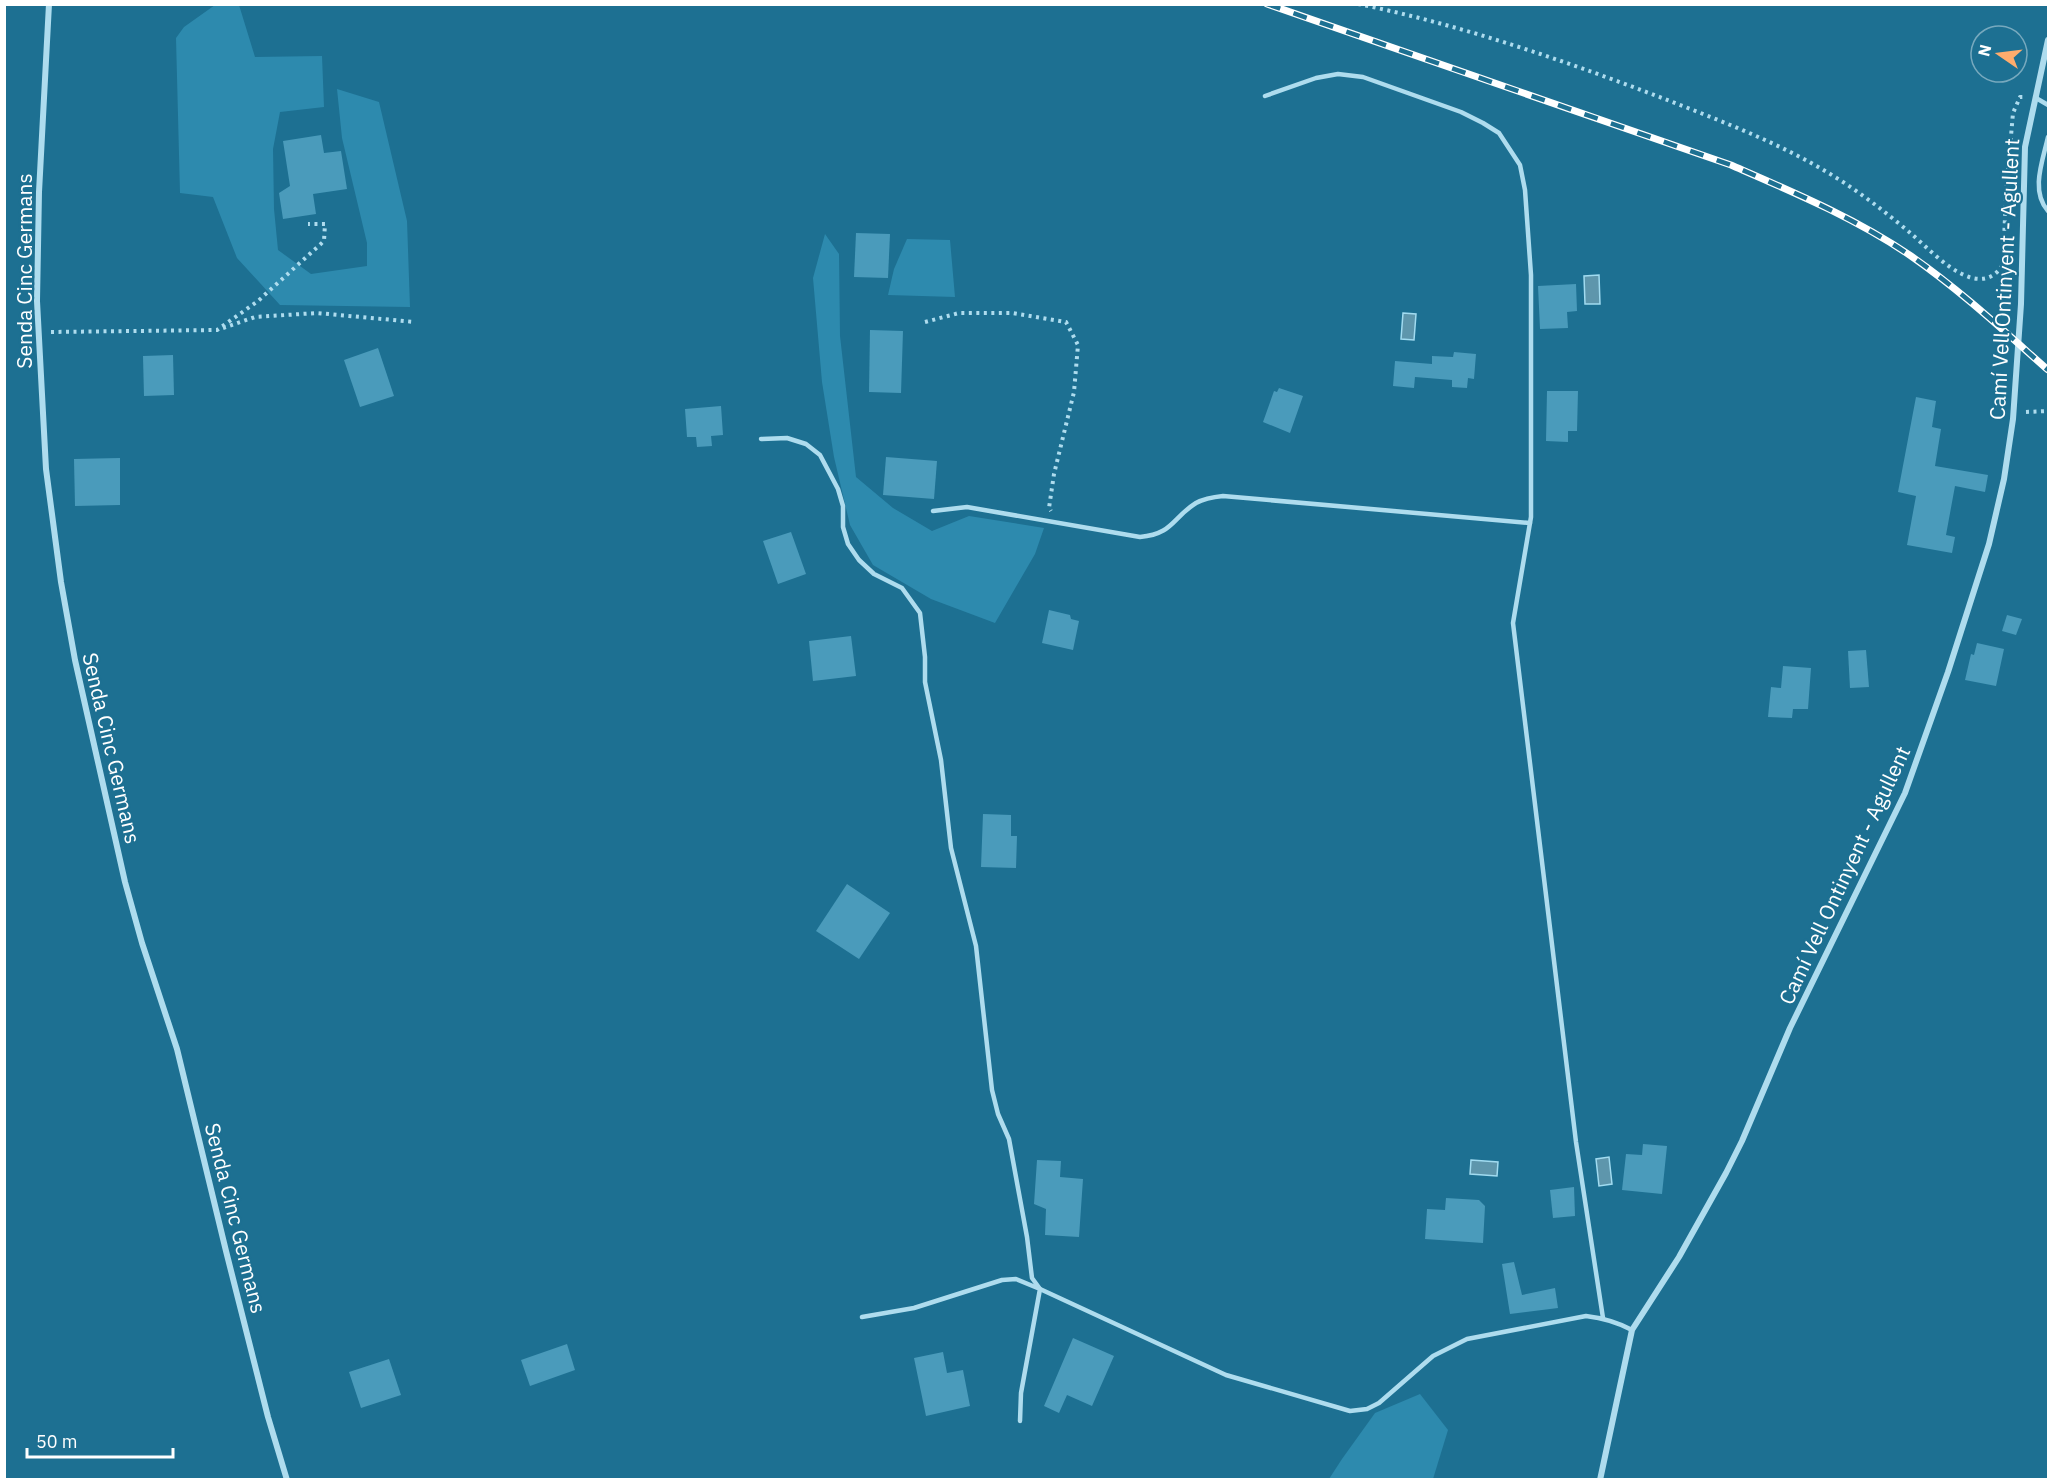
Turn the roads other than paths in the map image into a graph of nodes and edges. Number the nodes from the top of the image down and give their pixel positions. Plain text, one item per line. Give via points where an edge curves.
1 (49, 4) edge
2 (2049, 40) edge
3 (1265, 96) dead end
4 (2036, 98) junction
5 (2049, 105) edge
6 (2049, 136) edge
7 (2049, 211) edge
8 (761, 439) dead end
9 (933, 511) dead end
10 (1530, 523) junction
11 (1040, 1289) junction
12 (862, 1317) dead end
13 (1603, 1318) junction
14 (1632, 1330) junction
15 (1020, 1421) dead end
16 (287, 1479) edge
17 (1600, 1479) edge

1 - 16 street, Senda Cinc Germans via 37,301 46,469 61,582 130,900 177,1049 268,1417
2 - 4 street, Camí Vell Ontinyent - Agullent
3 - 10 lane via 1316,78 1338,74 1363,77 1461,112 1499,133 1511,149 1520,165 1531,274
4 - 5 lane
4 - 14 street, Camí Vell Ontinyent - Agullent via 2025,147 2021,304 2004,479 1989,544 1948,672 1905,793 1795,1018 1743,1141 1685,1248
6 - 7 lane via 2038,192
8 - 11 lane via 787,438 806,444 820,455 838,489 848,544 874,574 902,588 920,613 925,682 941,760 951,848 976,946 992,1090 1009,1139 1032,1278
9 - 10 lane via 967,507 1140,537 1155,536 1194,504 1223,496
10 - 13 lane via 1513,622 1576,1142
11 - 12 lane via 1017,1279 1002,1281 914,1308
11 - 13 lane via 1226,1375 1350,1411 1379,1403 1433,1356 1467,1339 1586,1316
11 - 15 lane via 1021,1393
13 - 14 lane
14 - 17 street, Camí Vell Ontinyent - Agullent

